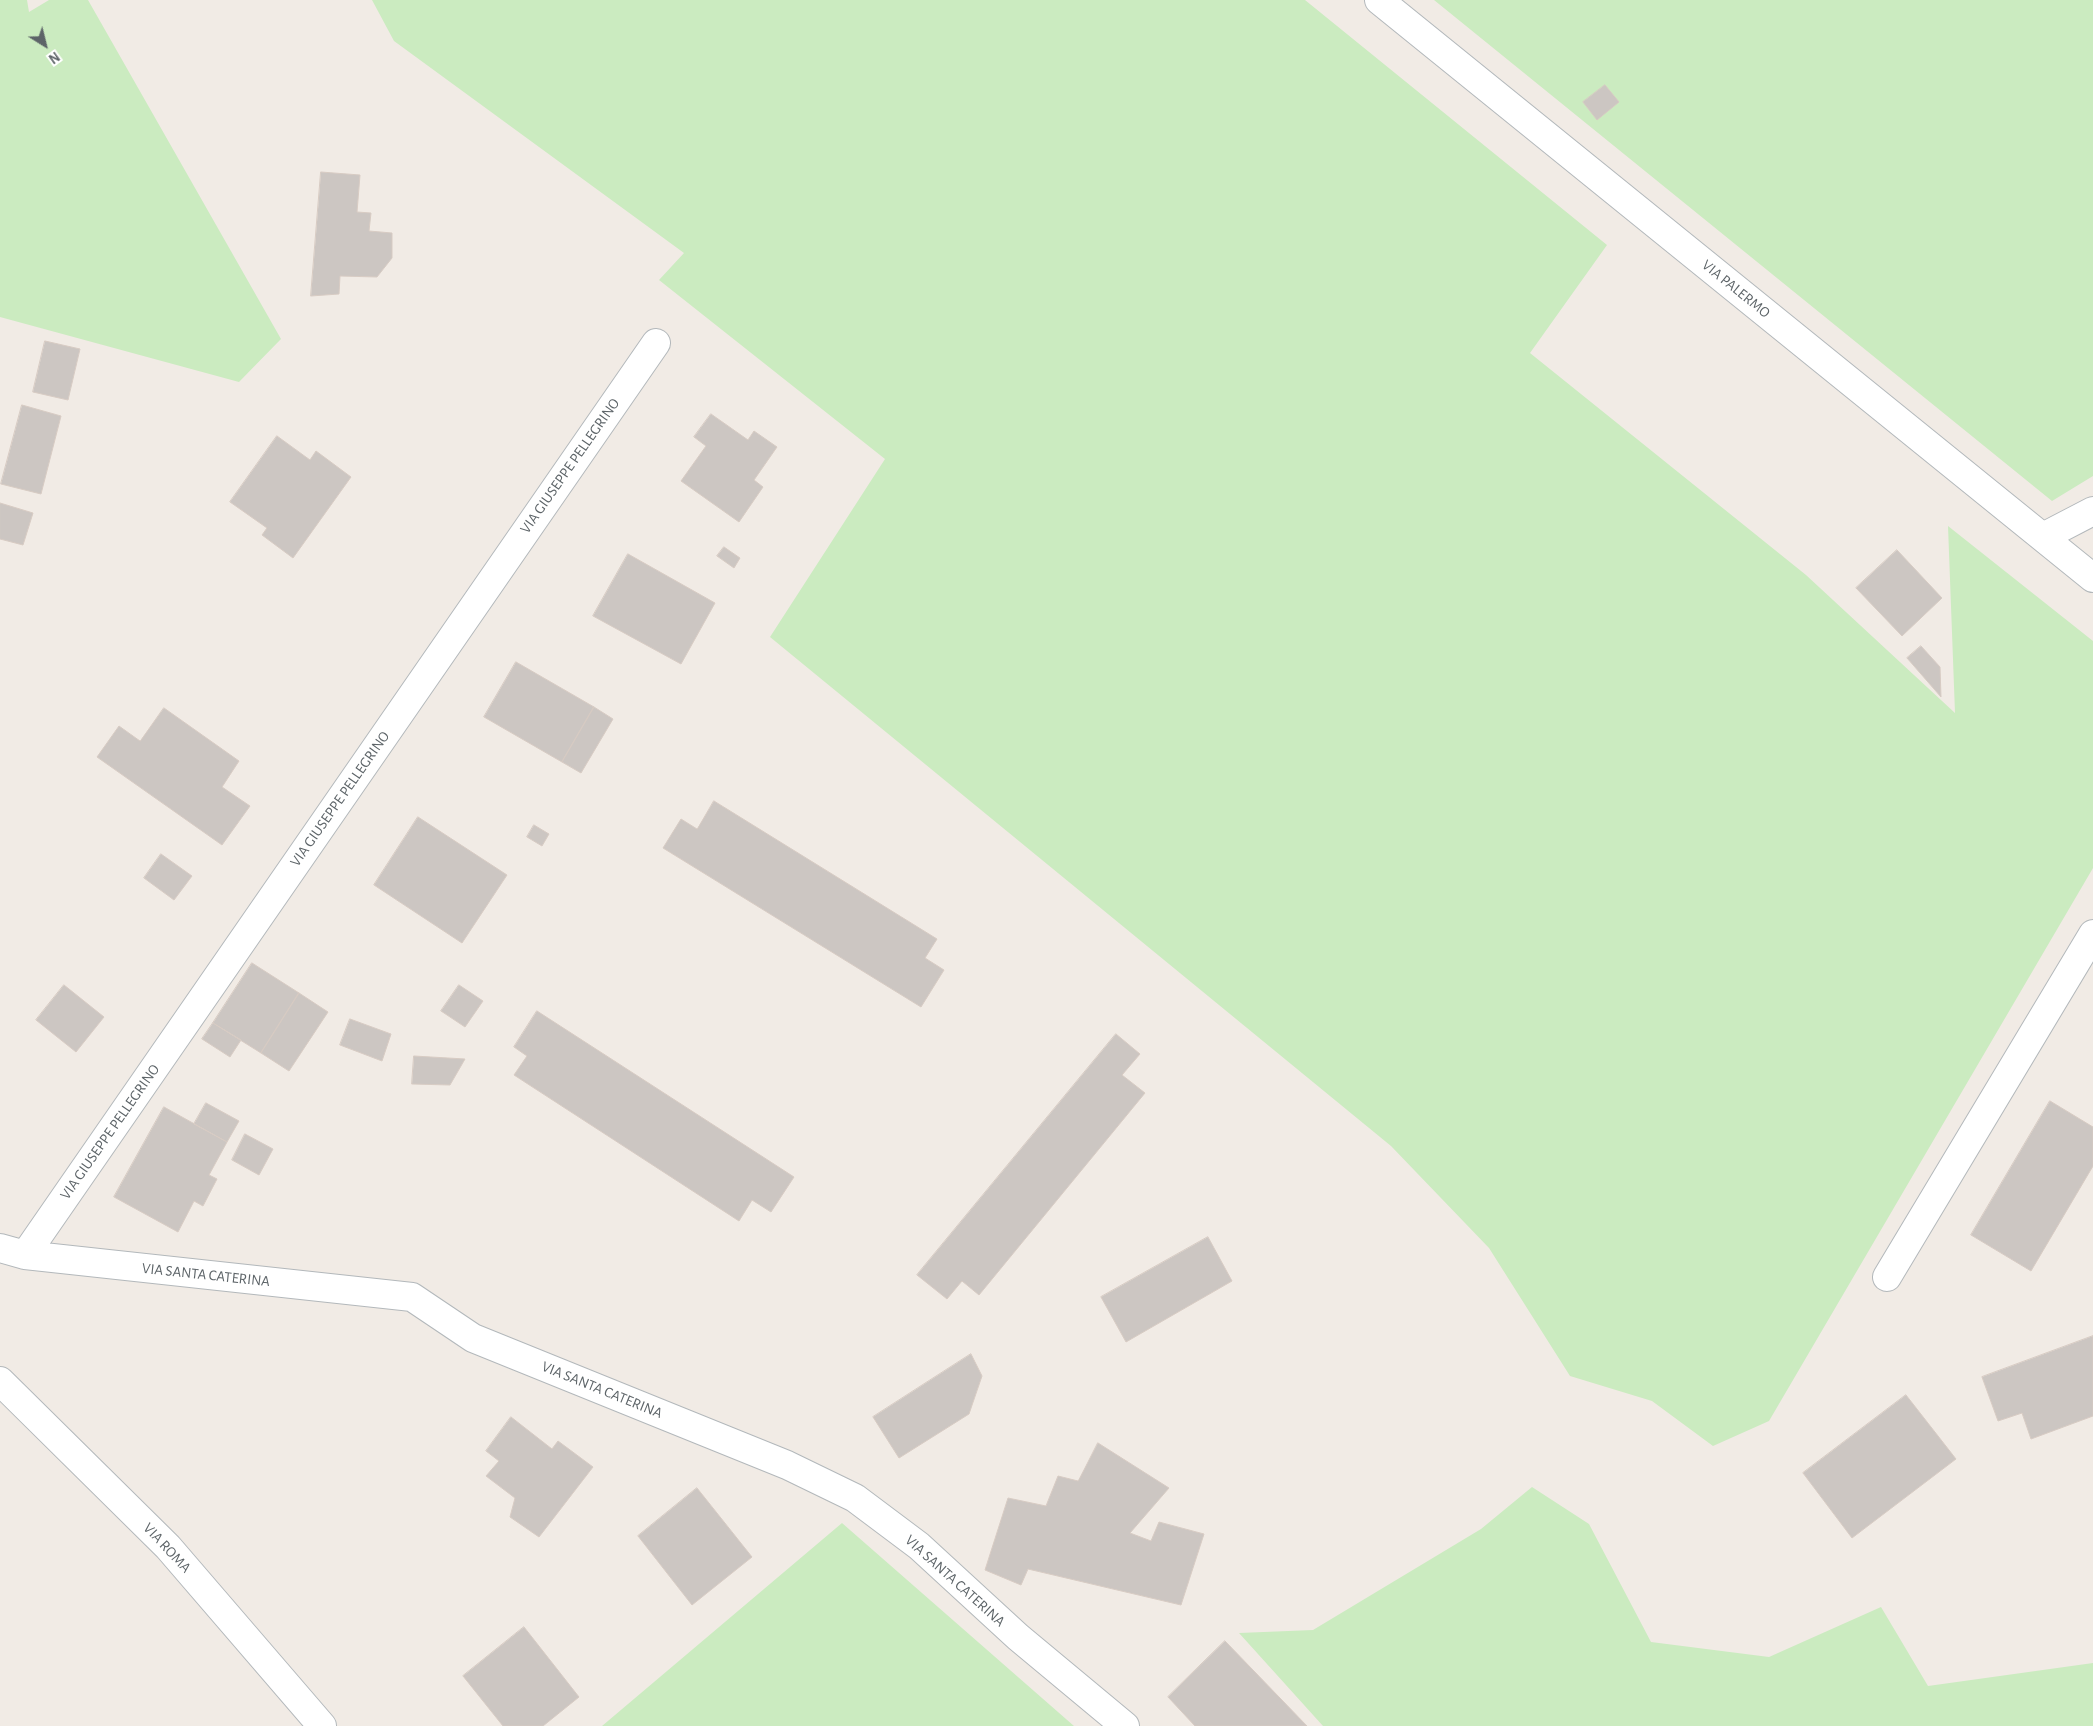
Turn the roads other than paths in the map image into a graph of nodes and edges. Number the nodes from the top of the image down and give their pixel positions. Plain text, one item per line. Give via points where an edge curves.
1 (1380, 0) edge
2 (656, 343) dead end
3 (2093, 511) edge
4 (2043, 537) junction
5 (2093, 578) edge
6 (2091, 947) edge
7 (12, 1252) edge
8 (1886, 1277) dead end
9 (0, 1381) edge
10 (322, 1726) edge
11 (1125, 1726) edge

1 - 4 street, VIA PALERMO
2 - 7 street, VIA GIUSEPPE PELLEGRINO
3 - 4 street
4 - 5 street, VIA PALERMO
6 - 8 street
7 - 11 street, VIA SANTA CATERINA via 412,1297 473,1338 787,1465 855,1498 920,1546 1018,1637
9 - 10 street, VIA ROMA via 168,1547

